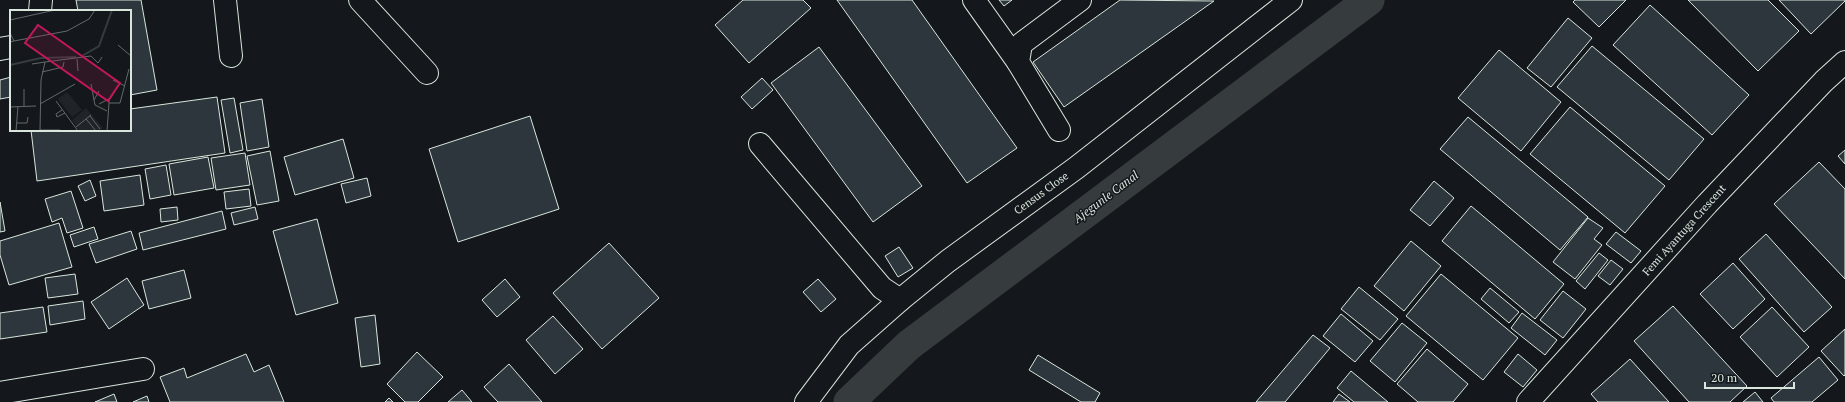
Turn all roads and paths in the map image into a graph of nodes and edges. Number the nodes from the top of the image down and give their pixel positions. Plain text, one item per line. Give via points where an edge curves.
1 (41, 0) edge
2 (225, 0) edge
3 (360, 0) edge
4 (974, 0) edge
5 (1080, 0) edge
6 (1291, 0) edge
7 (40, 10) edge
8 (10, 47) edge
9 (0, 49) edge
10 (231, 56) dead end
11 (1018, 62) junction
12 (1845, 62) edge
13 (427, 73) dead end
14 (1059, 130) dead end
15 (760, 144) dead end
16 (900, 300) junction
17 (142, 369) dead end
18 (0, 393) edge
19 (806, 402) edge
20 (1528, 402) edge

1 - 7 street
2 - 10 street
3 - 13 street
4 - 11 street
5 - 11 street via 1021,44
6 - 16 street, Census Close via 1076,168 948,261
8 - 9 street
11 - 14 street
12 - 20 street, Femi Ayantuga Crescent via 1707,204
15 - 16 street via 882,288
16 - 19 street, Census Close via 849,344
17 - 18 street

